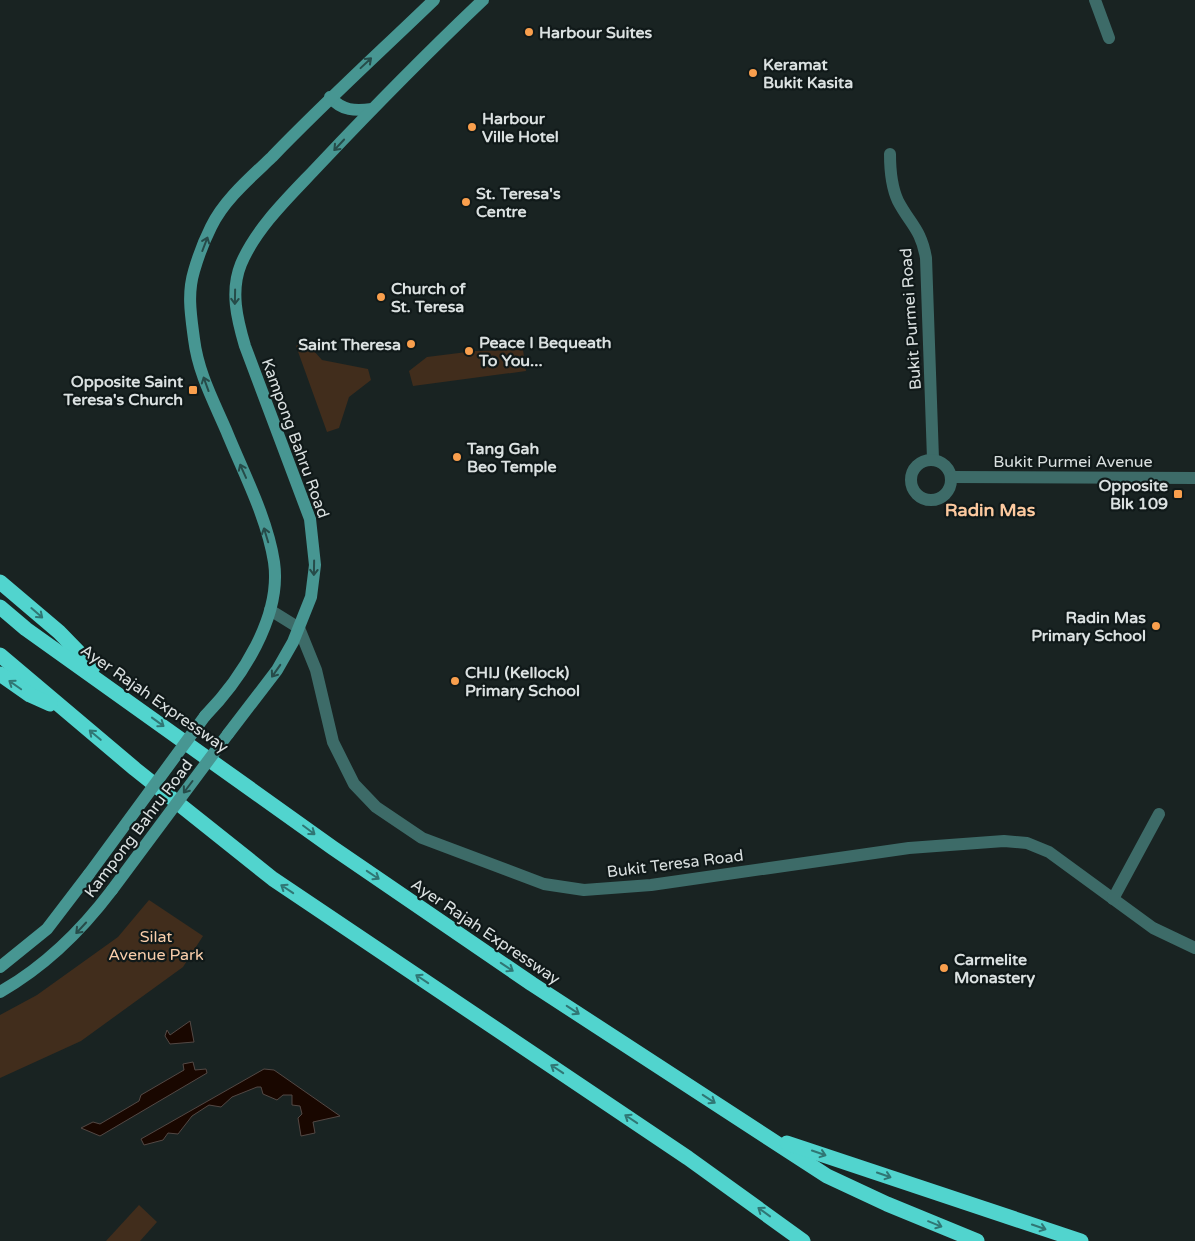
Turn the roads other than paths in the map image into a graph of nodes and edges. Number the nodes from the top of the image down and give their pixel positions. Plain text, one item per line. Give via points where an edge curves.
1 (434, 0) edge
2 (483, 0) edge
3 (1094, 0) edge
4 (1110, 38) dead end
5 (330, 96) junction
6 (372, 109) junction
7 (890, 154) dead end
8 (933, 459) junction
9 (951, 478) junction
10 (1195, 478) edge
11 (0, 578) edge
12 (0, 582) edge
13 (20, 598) junction
14 (0, 607) edge
15 (270, 610) junction
16 (299, 628) junction
17 (0, 655) edge
18 (0, 674) edge
19 (119, 693) junction
20 (63, 709) junction
21 (1160, 814) dead end
22 (1113, 899) junction
23 (1195, 948) edge
24 (0, 967) edge
25 (0, 992) edge
26 (767, 1136) junction
27 (803, 1241) edge
28 (977, 1241) edge
29 (1081, 1241) edge

5 -> 1 main road, Kampong Bahru Road
2 - 6 main road, Kampong Bahru Road
3 - 4 street
5 - 6 main road via 345,109
15 -> 5 main road, Kampong Bahru Road via 275,576 273,557 256,498 205,383 196,355 190,290 211,227 228,203
6 -> 16 main road, Kampong Bahru Road via 268,222 249,247 235,286 235,304 245,346 312,530 314,581
7 - 8 street, Bukit Purmei Road via 894,190 917,229 926,258
8 - 9 street via 945,465
8 - 9 street via 914,467 910,481 915,493 928,500 942,496 947,492
9 - 10 street, Bukit Purmei Avenue
11 - 13 highway
12 - 13 highway
13 -> 19 highway
14 - 19 highway, Ayer Rajah Expressway via 26,629
15 - 16 street
15 - 24 main road, Kampong Bahru Road, bridge via 261,636 222,698 205,716 47,930
16 - 22 street, Bukit Teresa Road via 316,670 333,742 354,784 376,807 422,838 544,884 584,890 651,885 909,848 1004,841 1027,843 1049,852
16 -> 25 main road, Kampong Bahru Road, bridge via 276,670 112,890 74,936
17 - 20 highway
20 -> 18 highway via 30,695
19 -> 26 highway, Ayer Rajah Expressway via 340,853 532,984
27 -> 20 highway via 688,1158 273,879
21 - 22 street
22 - 23 street, Bukit Teresa Road via 1153,928
26 -> 28 highway, Ayer Rajah Expressway via 827,1176
26 -> 29 highway

